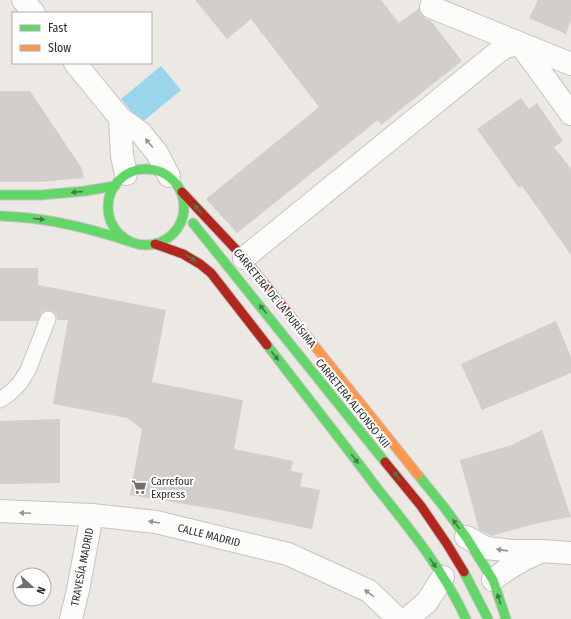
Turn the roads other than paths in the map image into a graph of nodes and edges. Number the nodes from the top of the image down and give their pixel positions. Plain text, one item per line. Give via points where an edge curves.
1 (23, 0) edge
2 (431, 7) dead end
3 (33, 12) edge
4 (520, 44) junction
5 (76, 64) edge
6 (571, 64) edge
7 (571, 114) edge
8 (120, 118) junction
9 (121, 180) junction
10 (175, 184) junction
11 (0, 195) edge
12 (184, 212) junction
13 (0, 216) edge
14 (132, 242) junction
15 (155, 244) junction
16 (244, 258) junction
17 (48, 319) dead end
18 (0, 400) edge
19 (0, 512) edge
20 (92, 515) junction
21 (466, 537) junction
22 (541, 551) junction
23 (571, 553) edge
24 (443, 577) junction
25 (493, 580) junction
26 (71, 619) edge
27 (398, 619) edge
28 (407, 619) edge
29 (466, 619) edge
30 (488, 619) edge
31 (506, 619) edge

1 - 3 street
2 - 4 street
4 - 6 street
4 - 7 street
4 - 16 street via 505,47 498,52
5 - 8 street, CARRETERA DE LA PURÍSIMA
8 - 9 street
10 -> 8 street, CARRETERA DE LA PURÍSIMA via 157,153 141,133
9 - 10 street via 136,170 148,169 159,171
9 -> 11 street via 85,191
9 - 14 street via 110,196 110,218 114,228
10 - 12 street via 184,202
16 -> 10 street, CARRETERA DE LA PURÍSIMA
12 - 15 street via 175,233
30 -> 12 street, CARRETERA ALFONSO XIII via 447,544 421,506
13 -> 14 street via 74,225
14 - 15 street via 143,245
15 -> 24 street via 183,254 211,273 411,531
21 -> 16 street, CARRETERA DE LA PURÍSIMA
17 - 18 lane via 28,370 20,383
20 -> 19 street, CALLE MADRID
20 - 26 street, TRAVESÍA MADRID
27 -> 20 street, CALLE MADRID via 369,591 288,554 156,522
22 -> 21 street via 486,548
21 - 25 street, CARRETERA DE LA PURÍSIMA
22 - 23 street
22 - 25 street via 502,572
24 - 28 street via 428,602
24 - 29 street
31 -> 25 street

